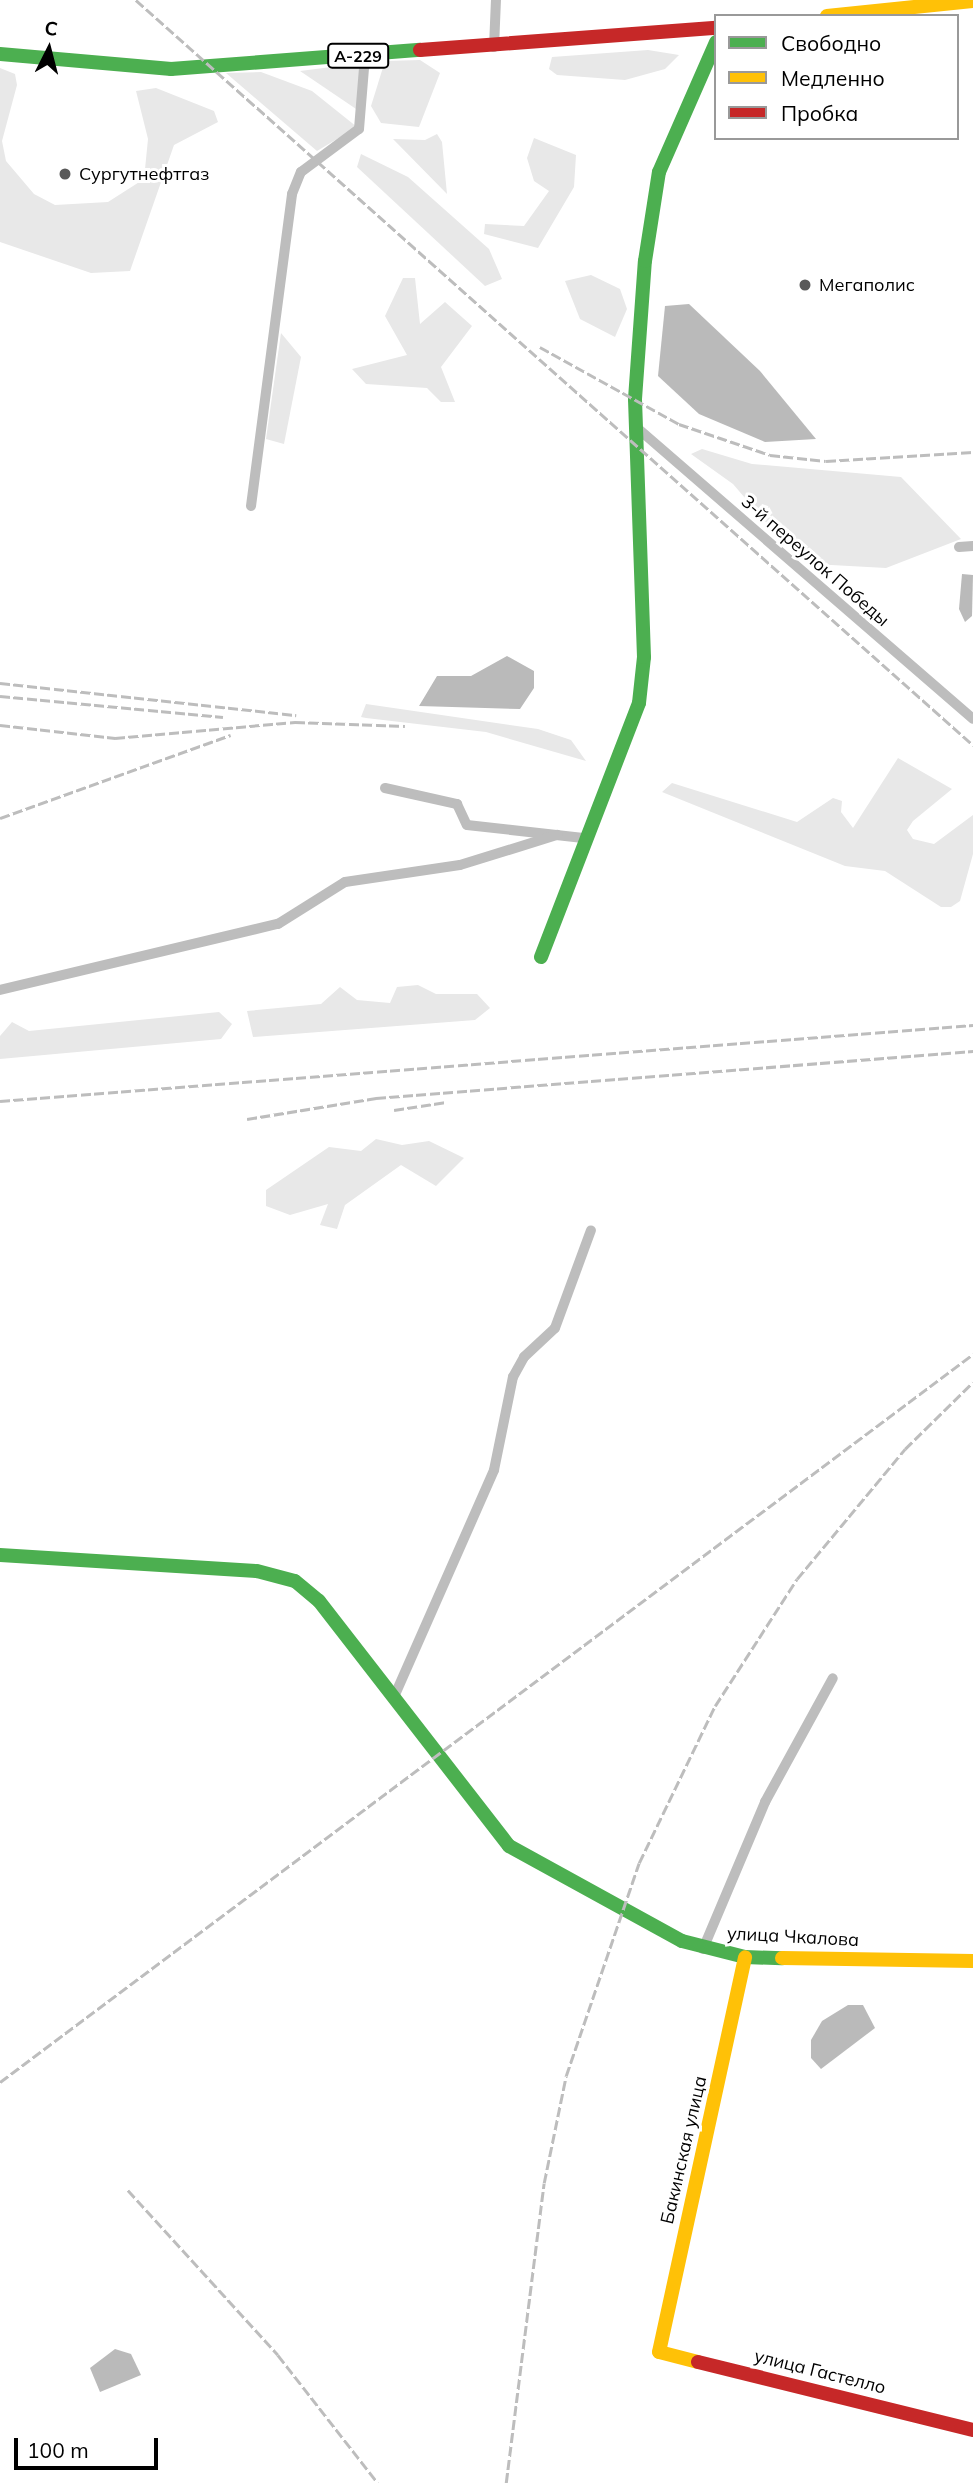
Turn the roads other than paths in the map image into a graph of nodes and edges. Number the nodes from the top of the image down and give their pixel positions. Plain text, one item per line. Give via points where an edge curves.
1 (496, 0) edge
2 (973, 1) edge
3 (846, 14) edge
4 (714, 28) edge
5 (494, 47) junction
6 (714, 47) edge
7 (0, 54) edge
8 (365, 56) junction
9 (635, 426) junction
10 (251, 506) dead end
11 (973, 546) edge
12 (959, 547) dead end
13 (973, 719) edge
14 (385, 788) dead end
15 (557, 835) junction
16 (583, 838) junction
17 (541, 957) dead end
18 (0, 990) edge
19 (591, 1230) dead end
20 (0, 1555) edge
21 (833, 1678) dead end
22 (394, 1697) junction
23 (703, 1949) junction
24 (745, 1957) junction
25 (973, 1961) edge
26 (659, 2352) joint
27 (973, 2430) edge

1 - 5 street
2 - 3 main road
4 - 5 main road, А-229
5 - 8 main road, А-229
6 - 9 main road via 659,172 645,261
7 - 8 main road, А-229 via 171,69
8 - 10 street via 359,129 301,172 292,194
9 - 13 street, 3-й переулок Победы
9 - 16 main road via 644,657 639,703
11 - 12 street
14 - 15 street via 457,804 467,825
15 - 16 street
15 - 18 street via 460,865 345,882 278,924
16 - 17 main road
19 - 22 street via 555,1328 524,1357 513,1377 494,1470 435,1592 425,1638
20 - 22 main road, улица Чкалова via 282,1576 319,1601
21 - 23 street via 765,1802
22 - 23 main road, улица Чкалова via 509,1846 619,1911
23 - 24 main road, улица Чкалова
24 - 25 main road, улица Чкалова
24 - 26 main road, Бакинская улица
26 - 27 main road, улица Гастелло

